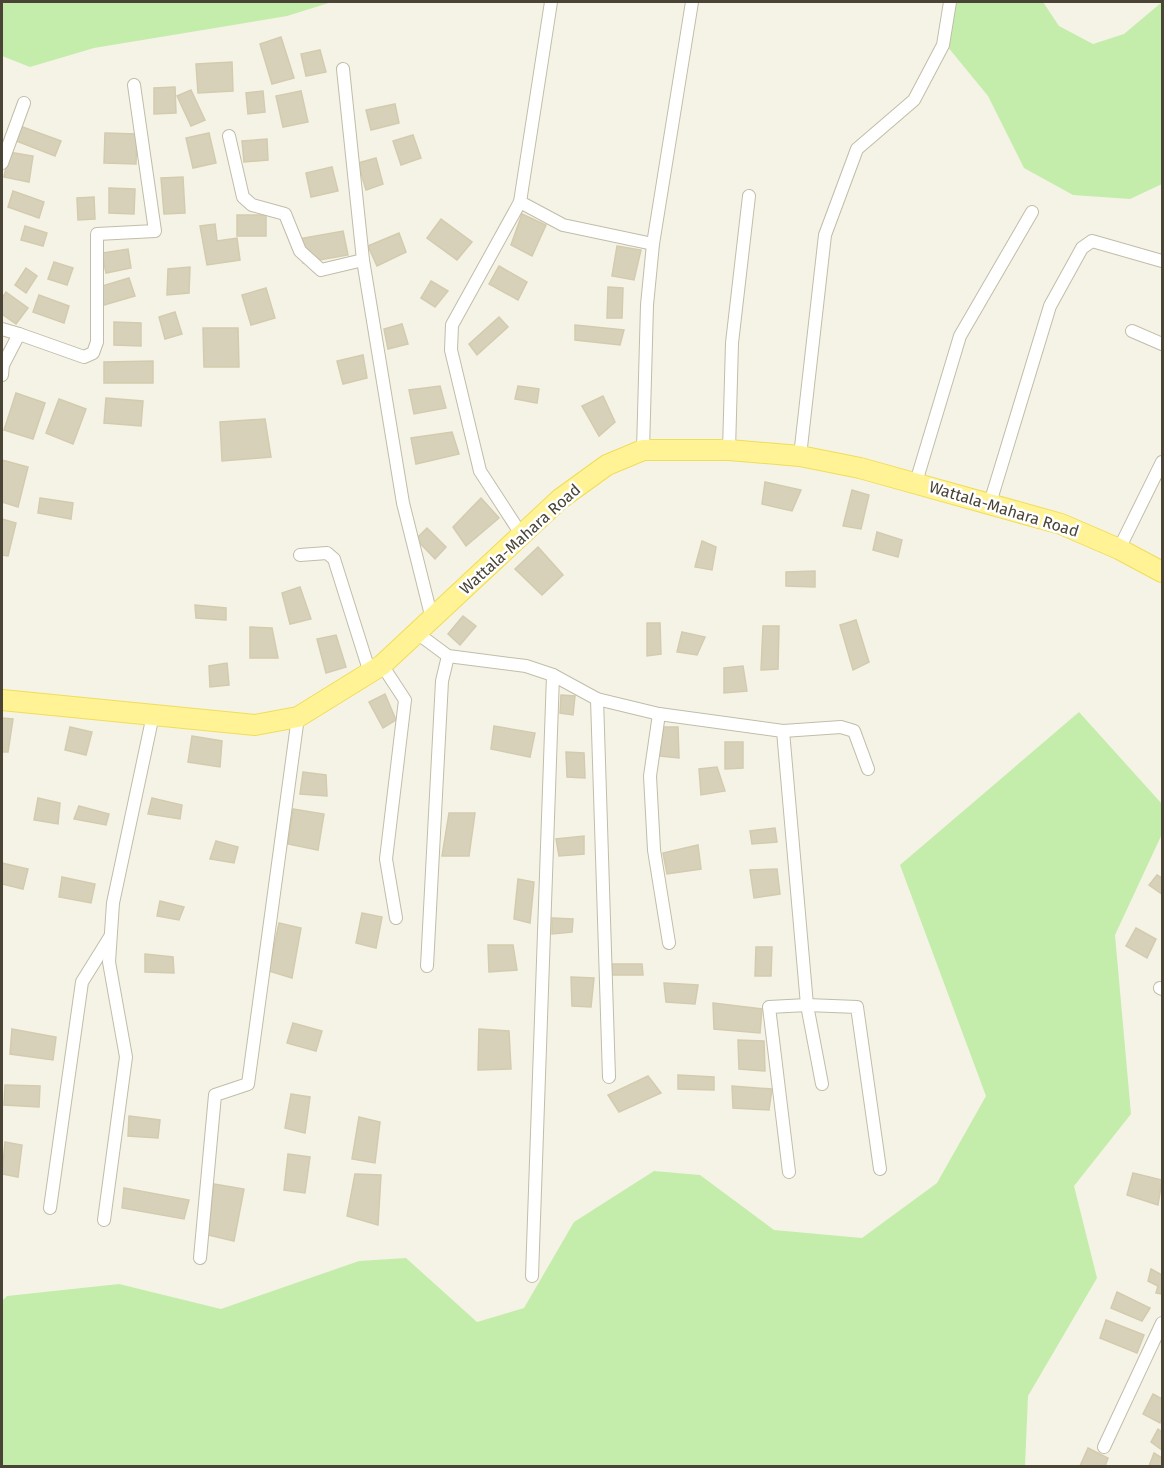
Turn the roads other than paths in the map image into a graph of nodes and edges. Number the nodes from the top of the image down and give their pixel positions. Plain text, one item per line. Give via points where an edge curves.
1 (551, 2) edge
2 (692, 2) edge
3 (950, 2) edge
4 (343, 69) dead end
5 (134, 85) dead end
6 (24, 103) dead end
7 (229, 136) dead end
8 (2, 164) edge
9 (749, 196) dead end
10 (520, 202) junction
11 (1032, 212) dead end
12 (653, 244) junction
13 (363, 260) junction
14 (1162, 261) edge
15 (2, 329) edge
16 (1132, 332) dead end
17 (19, 334) junction
18 (1162, 344) edge
19 (2, 375) edge
20 (643, 450) junction
21 (729, 450) junction
22 (800, 456) junction
23 (1162, 462) edge
24 (916, 482) junction
25 (990, 503) junction
26 (522, 534) junction
27 (1119, 549) junction
28 (300, 555) dead end
29 (1162, 572) edge
30 (432, 619) junction
31 (417, 633) junction
32 (448, 656) junction
33 (376, 669) junction
34 (553, 675) junction
35 (597, 699) junction
36 (2, 700) edge
37 (658, 714) junction
38 (153, 715) junction
39 (298, 717) junction
40 (783, 731) junction
41 (868, 769) dead end
42 (396, 918) dead end
43 (111, 936) junction
44 (669, 943) dead end
45 (427, 966) dead end
46 (807, 1005) junction
47 (609, 1077) dead end
48 (822, 1084) dead end
49 (880, 1169) dead end
50 (789, 1172) dead end
51 (50, 1208) dead end
52 (104, 1220) dead end
53 (200, 1258) dead end
54 (532, 1276) dead end
55 (1162, 1323) edge
56 (1104, 1447) dead end

1 - 10 street
2 - 12 street
3 - 22 street via 943,45 914,100 857,149 825,235
4 - 13 street
5 - 17 street via 155,231 97,234 97,342 93,353 84,357
6 - 8 street
7 - 13 street via 243,197 252,204 285,214 300,251 321,270
9 - 21 street via 732,344
10 - 12 street via 563,225
10 - 26 street via 452,325 451,350 480,471
11 - 24 street via 960,336
12 - 20 street via 647,305
13 - 30 street via 403,503
14 - 25 street via 1092,241 1082,248 1050,306
15 - 17 street
16 - 18 street
17 - 19 street
20 - 21 main road, Wattala-Mahara Road
20 - 26 main road, Wattala-Mahara Road via 607,465 560,499
21 - 22 main road, Wattala-Mahara Road
22 - 24 main road, Wattala-Mahara Road
23 - 27 street
24 - 25 main road, Wattala-Mahara Road
25 - 27 main road, Wattala-Mahara Road via 1061,524
26 - 30 main road, Wattala-Mahara Road
27 - 29 main road, Wattala-Mahara Road
28 - 33 street via 327,553 334,559
30 - 31 main road, Wattala-Mahara Road
31 - 32 street
31 - 33 main road, Wattala-Mahara Road
32 - 34 street via 526,666
32 - 45 street via 442,681
33 - 39 main road, Wattala-Mahara Road
33 - 42 street via 405,700 386,859
34 - 35 street
34 - 54 street
35 - 37 street
35 - 47 street
36 - 38 main road, Wattala-Mahara Road
37 - 40 street
37 - 44 street via 650,776 654,850
38 - 39 main road, Wattala-Mahara Road via 255,725
38 - 43 street via 113,903
39 - 53 street via 248,1084 215,1095
40 - 41 street via 841,727 854,731
40 - 46 street
43 - 51 street via 82,982
43 - 52 street via 109,962 126,1057
46 - 48 street
46 - 49 street via 857,1007
46 - 50 street via 769,1007
55 - 56 street

